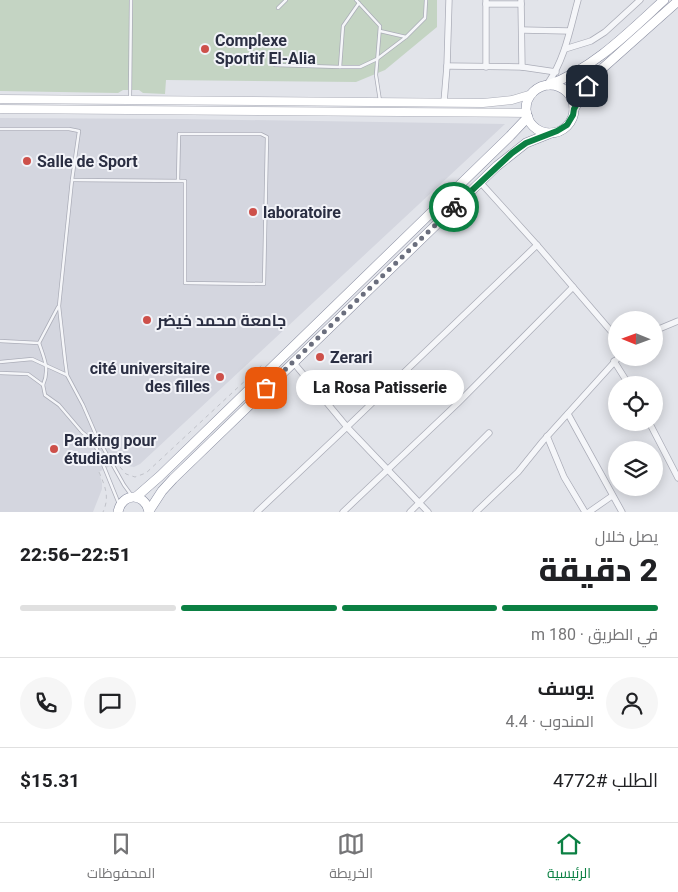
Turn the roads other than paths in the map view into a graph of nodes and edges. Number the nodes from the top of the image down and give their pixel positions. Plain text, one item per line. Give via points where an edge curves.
1 (131, 0) edge
2 (286, 0) edge
3 (356, 0) edge
4 (426, 0) edge
5 (448, 0) edge
6 (578, 0) edge
7 (640, 0) edge
8 (664, 0) edge
9 (678, 1) edge
10 (486, 2) edge
11 (522, 2) edge
12 (359, 3) junction
13 (278, 8) dead end
14 (522, 30) junction
15 (380, 31) junction
16 (570, 31) junction
17 (406, 37) junction
18 (565, 49) junction
19 (377, 59) junction
20 (274, 65) dead end
21 (447, 66) junction
22 (340, 67) junction
23 (486, 67) junction
24 (522, 67) junction
25 (556, 72) junction
26 (547, 85) junction
27 (532, 94) junction
28 (0, 99) edge
29 (130, 100) junction
30 (380, 102) junction
31 (444, 102) junction
32 (0, 109) edge
33 (574, 109) junction
34 (527, 115) junction
35 (0, 129) edge
36 (551, 132) junction
37 (72, 180) junction
38 (178, 181) junction
39 (480, 182) junction
40 (537, 244) junction
41 (573, 287) junction
42 (59, 306) junction
43 (678, 321) edge
44 (663, 327) edge
45 (608, 328) edge
46 (0, 341) edge
47 (39, 343) junction
48 (0, 362) edge
49 (293, 362) junction
50 (47, 365) junction
51 (610, 366) edge
52 (0, 373) edge
53 (67, 375) junction
54 (43, 385) junction
55 (568, 414) junction
56 (347, 428) junction
57 (654, 431) edge
58 (489, 433) dead end
59 (548, 436) junction
60 (388, 470) junction
61 (678, 478) edge
62 (608, 489) edge
63 (612, 496) joint
64 (134, 497) junction
65 (420, 504) junction
66 (118, 509) edge
67 (149, 512) edge
68 (257, 512) edge
69 (343, 512) edge
70 (410, 512) edge
71 (428, 512) edge
72 (476, 512) edge
73 (585, 512) edge
74 (589, 512) edge
75 (622, 512) edge

1 - 29 lane
2 - 13 lane
3 - 12 lane
4 - 17 lane via 425,18
5 - 21 street
6 - 16 street
7 - 18 street via 605,32
8 - 26 highway via 590,63
9 - 33 highway via 604,67 587,86
10 - 11 street
10 - 23 street
11 - 14 street
12 - 15 lane via 380,26
12 - 22 lane via 344,26
14 - 16 street
14 - 24 street
15 - 17 lane
15 - 19 lane
16 - 18 street
17 - 19 lane
18 - 25 street
19 - 22 lane via 360,67
19 - 30 lane
20 - 22 lane
21 - 23 street
21 - 31 street
23 - 24 street
24 - 25 street
25 - 26 street
26 - 27 highway
26 - 33 highway via 568,94
27 - 31 main road via 497,102
27 - 34 highway via 528,100
28 - 29 main road
29 - 30 main road
30 - 31 main road
32 - 34 main road
33 - 36 highway via 567,125
34 - 36 highway via 535,127
34 - 64 highway via 510,136 160,476
35 - 37 lane via 79,131
36 - 39 highway via 526,143
37 - 38 lane
37 - 42 lane
38 - 38 lane via 185,181 185,283 264,284 267,137 261,134 180,134
39 - 40 street
39 - 49 highway
40 - 41 street
40 - 56 street
41 - 45 street
41 - 60 street
42 - 47 lane
42 - 53 lane
43 - 44 street
46 - 47 lane
47 - 50 lane
48 - 50 lane via 32,359
49 - 56 street
49 - 67 highway via 168,484
50 - 53 lane
50 - 54 lane
51 - 55 street
52 - 54 lane via 28,374
53 - 64 lane via 112,465
54 - 66 lane via 46,395 94,442
55 - 59 street
55 - 62 street
56 - 60 street
56 - 68 street
57 - 61 street
58 - 65 street
59 - 72 street via 518,472
59 - 73 street via 564,477
60 - 65 street
60 - 69 street
63 - 74 street
63 - 75 street
64 - 66 highway via 124,500
64 - 67 highway via 146,503
65 - 70 street
65 - 71 street

